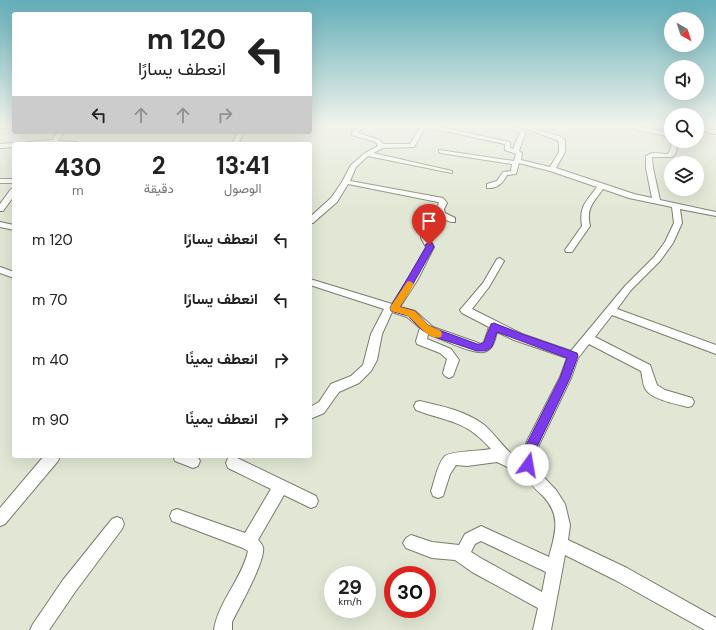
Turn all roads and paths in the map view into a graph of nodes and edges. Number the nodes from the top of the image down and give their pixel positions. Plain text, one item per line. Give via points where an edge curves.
1 (367, 154) edge
2 (369, 154) edge
3 (464, 154) edge
4 (518, 154) edge
5 (561, 154) edge
6 (672, 154) edge
7 (516, 162) junction
8 (552, 169) junction
9 (450, 172) dead end
10 (0, 181) edge
11 (12, 181) edge
12 (346, 182) junction
13 (490, 186) dead end
14 (602, 186) junction
15 (12, 193) edge
16 (656, 202) junction
17 (676, 206) junction
18 (0, 209) edge
19 (312, 210) edge
20 (320, 212) junction
21 (713, 214) edge
22 (312, 219) edge
23 (452, 220) dead end
24 (716, 222) edge
25 (0, 224) edge
26 (12, 227) edge
27 (425, 238) dead end
28 (569, 250) dead end
29 (500, 261) dead end
30 (0, 270) edge
31 (12, 274) edge
32 (312, 283) edge
33 (392, 308) junction
34 (610, 310) junction
35 (494, 326) junction
36 (425, 327) junction
37 (588, 338) junction
38 (716, 350) edge
39 (573, 356) junction
40 (449, 373) dead end
41 (688, 402) dead end
42 (420, 406) dead end
43 (312, 412) edge
44 (51, 458) edge
45 (185, 458) edge
46 (506, 458) junction
47 (193, 461) dead end
48 (233, 463) dead end
49 (528, 465) junction
50 (281, 486) junction
51 (438, 491) dead end
52 (311, 501) dead end
53 (177, 516) dead end
54 (0, 519) edge
55 (117, 524) dead end
56 (248, 542) junction
57 (411, 543) dead end
58 (560, 544) junction
59 (462, 555) junction
60 (555, 568) junction
61 (548, 604) junction
62 (716, 627) edge
63 (39, 630) edge
64 (223, 630) edge
65 (542, 630) edge

1 - 12 street via 353,166
2 - 9 street
3 - 7 street
4 - 7 street
5 - 8 street
6 - 16 street via 649,156 649,170 655,188
7 - 8 street
7 - 13 street via 515,172 505,173 500,182
8 - 14 street
10 - 11 street
12 - 20 street via 334,200
12 - 23 street via 436,199 443,203 440,209 442,214
14 - 16 street
14 - 28 street via 585,209 586,226
15 - 18 street
16 - 17 street
17 - 21 street
17 - 34 street via 678,223 669,243
19 - 20 street
20 - 22 street
21 - 24 street
25 - 26 street
27 - 33 street via 430,247
29 - 35 street via 486,285 466,310
30 - 31 street
32 - 33 street
33 - 36 street via 411,314
33 - 43 street via 375,339 368,367 354,380 335,389 323,407
34 - 37 street
34 - 38 street
35 - 36 street via 488,344 483,348 446,337
35 - 39 street
36 - 40 street via 421,341 451,355 453,360
37 - 39 street
37 - 41 street via 646,368 649,385 653,390
39 - 49 street via 532,445
42 - 46 street via 470,421
44 - 54 street
45 - 47 street
46 - 49 street via 520,466
46 - 51 street via 498,454 467,459 455,458 450,461 444,472
48 - 50 street
49 - 58 street via 537,481 554,498 559,508 563,523
50 - 52 street
50 - 56 street
53 - 56 street
55 - 63 street
56 - 64 street via 253,545 256,552 224,621
57 - 59 street via 432,550
58 - 60 street
58 - 62 street
59 - 60 street via 470,539 481,533
59 - 61 street
60 - 61 street
61 - 65 street

